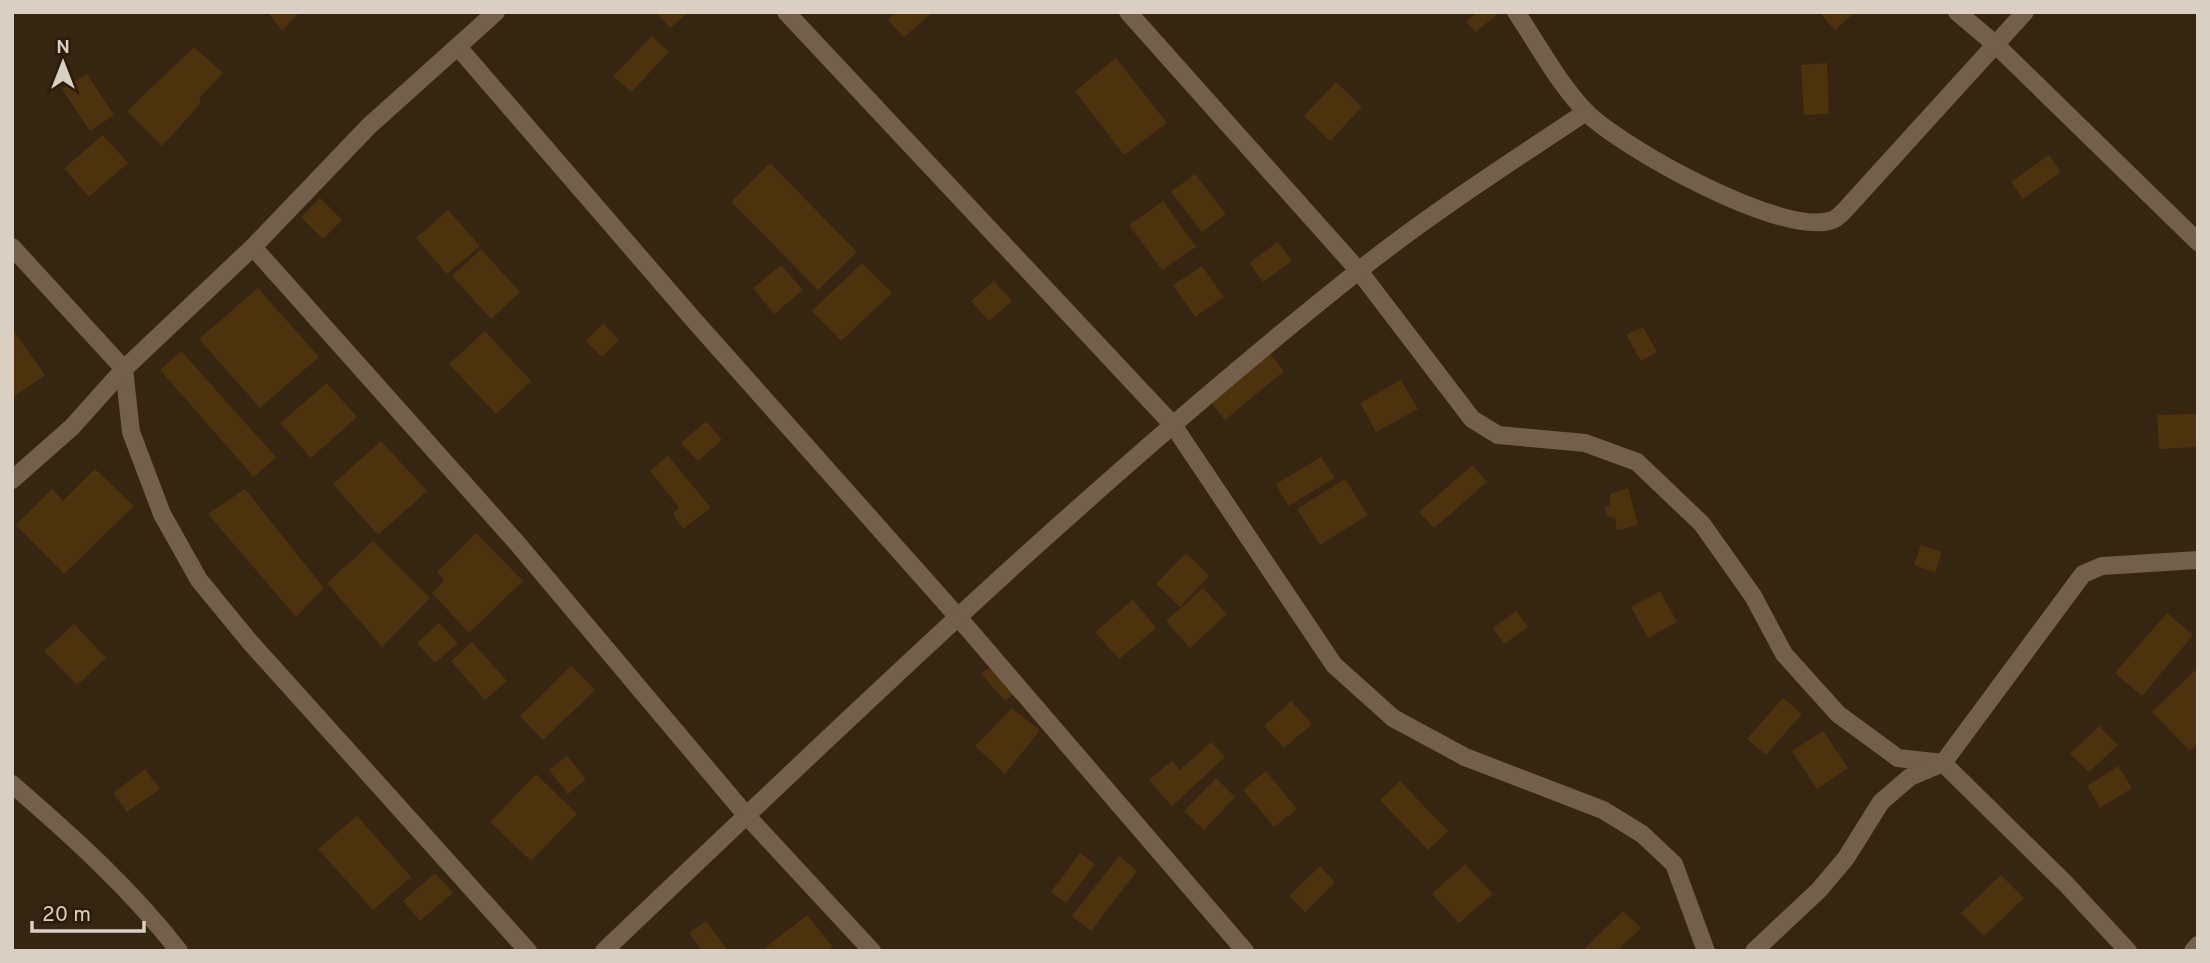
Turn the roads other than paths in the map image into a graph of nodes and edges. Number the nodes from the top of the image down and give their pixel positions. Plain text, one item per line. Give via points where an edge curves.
1 (496, 12) edge
2 (786, 12) edge
3 (1128, 12) edge
4 (1516, 12) edge
5 (1957, 12) edge
6 (2025, 12) edge
7 (1995, 44) junction
8 (458, 47) junction
9 (1586, 111) junction
10 (2198, 242) edge
11 (12, 247) edge
12 (253, 247) junction
13 (1359, 271) junction
14 (124, 369) junction
15 (1173, 425) junction
16 (12, 480) edge
17 (2198, 560) edge
18 (958, 617) junction
19 (1943, 763) junction
20 (12, 785) edge
21 (747, 815) junction
22 (2198, 946) edge
23 (179, 951) edge
24 (528, 951) edge
25 (604, 951) edge
26 (872, 951) edge
27 (1245, 951) edge
28 (1706, 951) edge
29 (1754, 951) edge
30 (2128, 951) edge
31 (2193, 951) edge

1 - 8 street
2 - 15 street
3 - 13 street
4 - 9 street
5 - 7 street
6 - 7 street
7 - 9 street via 1833,220 1805,222 1765,214 1629,146
7 - 10 street
8 - 12 street via 369,126
8 - 18 street
9 - 13 street
11 - 14 street
12 - 14 street
12 - 21 street via 517,543
13 - 15 street
13 - 19 street via 1472,419 1498,435 1585,443 1637,462 1702,524 1753,596 1784,654 1838,714 1898,758
14 - 16 street via 72,427
14 - 24 street via 131,432 162,514 199,580
15 - 18 street
15 - 28 street via 1334,665 1393,718 1465,757 1603,810 1643,834 1674,864
17 - 19 street via 2102,566 2083,574
18 - 21 street
18 - 27 street
19 - 29 street via 1910,777 1881,802 1846,858 1819,890
19 - 30 street
20 - 23 street via 106,869
21 - 25 street
21 - 26 street
22 - 31 street

